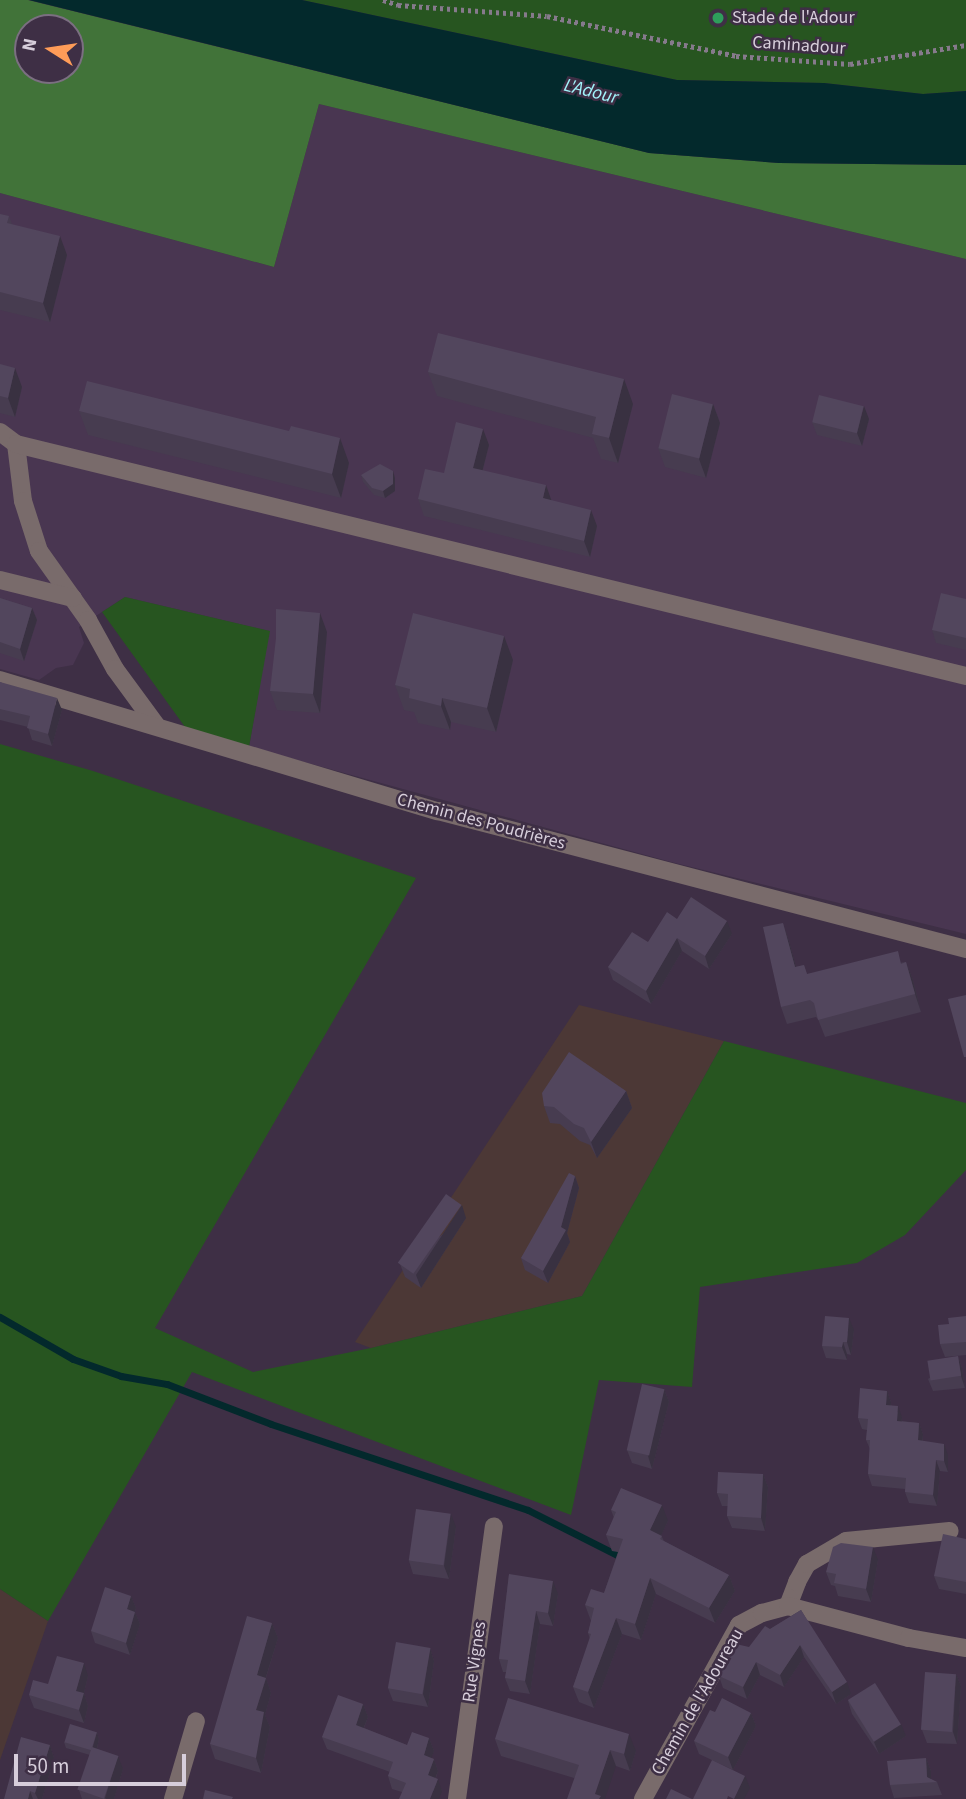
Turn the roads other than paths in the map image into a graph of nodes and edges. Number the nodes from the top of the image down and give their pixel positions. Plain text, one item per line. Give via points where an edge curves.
1 (0, 432) edge
2 (16, 444) junction
3 (0, 580) edge
4 (73, 598) junction
5 (966, 676) edge
6 (0, 680) edge
7 (156, 726) junction
8 (966, 949) edge
9 (494, 1526) dead end
10 (950, 1531) dead end
11 (788, 1606) junction
12 (966, 1648) edge
13 (196, 1721) dead end
14 (173, 1799) edge
15 (457, 1799) edge
16 (643, 1799) edge

1 - 2 street
2 - 4 street via 23,501 39,551
2 - 5 street
3 - 4 street
4 - 7 street
6 - 7 street, Chemin des Poudrières
7 - 8 street, Chemin des Poudrières via 438,811
9 - 15 street, Rue Vignes
10 - 11 street via 846,1541 807,1564
11 - 12 street
11 - 16 street, Chemin de l'Adoureau via 739,1625
13 - 14 street

